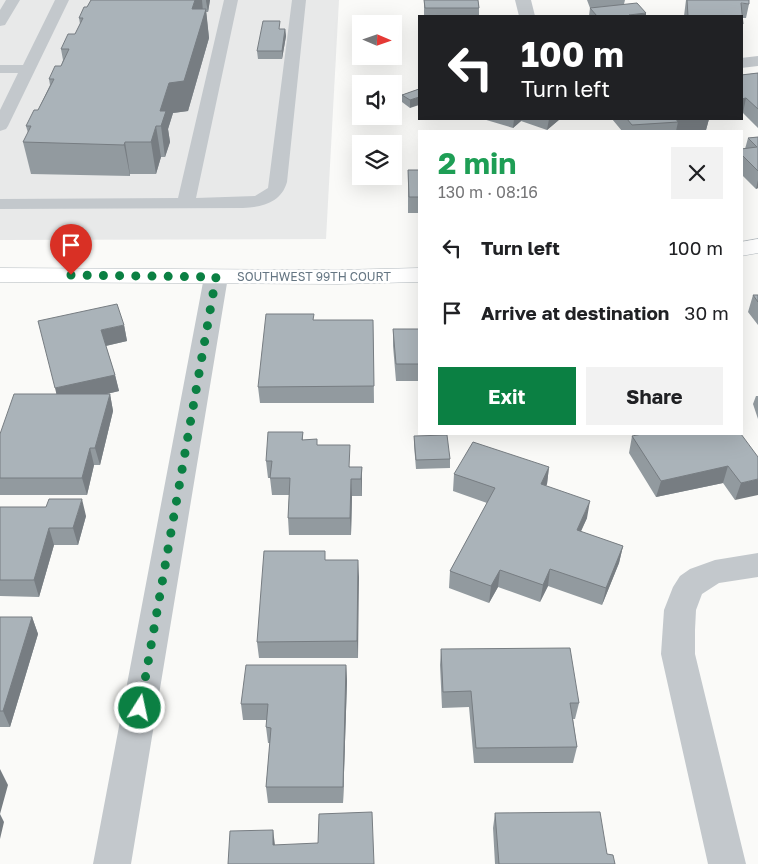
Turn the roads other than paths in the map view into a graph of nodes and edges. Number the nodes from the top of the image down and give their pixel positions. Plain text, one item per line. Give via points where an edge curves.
1 (13, 0) edge
2 (62, 0) edge
3 (231, 0) edge
4 (299, 0) edge
5 (523, 0) edge
6 (527, 15) edge
7 (0, 22) edge
8 (758, 61) edge
9 (743, 63) edge
10 (0, 69) edge
11 (28, 69) junction
12 (0, 126) edge
13 (186, 203) junction
14 (0, 204) edge
15 (758, 246) edge
16 (743, 249) edge
17 (0, 274) edge
18 (418, 275) edge
19 (216, 277) junction
20 (758, 565) edge
21 (112, 864) edge
22 (728, 864) edge

1 - 7 lane
2 - 11 lane
3 - 13 lane
4 - 13 lane via 277,188 271,195 254,202
5 - 6 street
8 - 9 street
10 - 11 lane
11 - 12 lane
13 - 14 lane
15 - 16 street
17 - 19 street, SOUTHWEST 99TH COURT
18 - 19 street, SOUTHWEST 99TH COURT
19 - 21 street
20 - 22 street via 722,569 695,579 683,597 678,623 678,654

